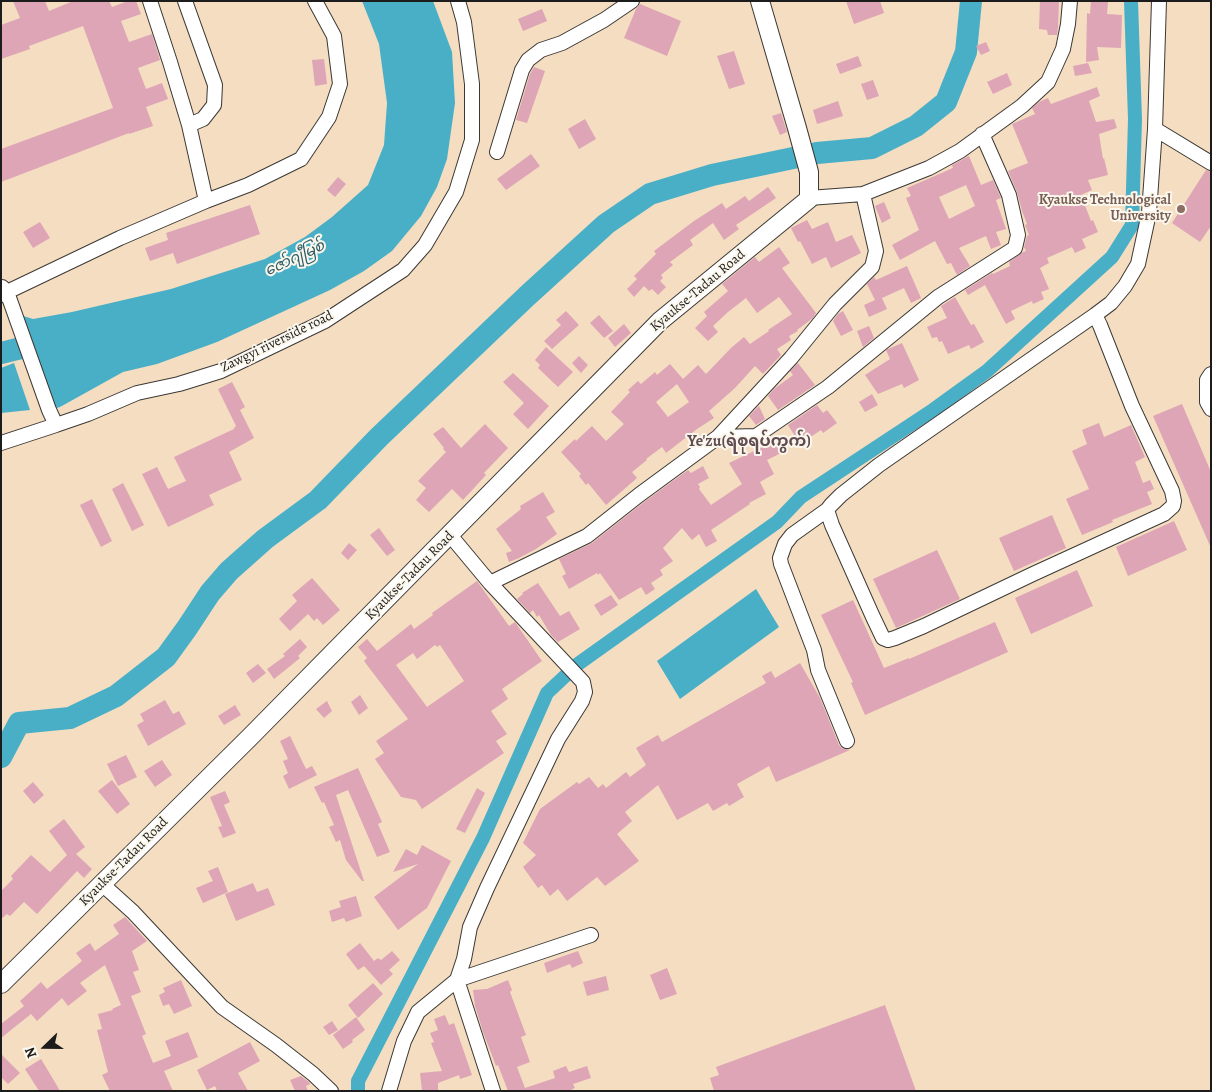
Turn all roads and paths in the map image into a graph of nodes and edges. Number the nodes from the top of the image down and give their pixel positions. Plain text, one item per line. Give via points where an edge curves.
1 (150, 1) edge
2 (185, 1) edge
3 (315, 1) edge
4 (458, 1) edge
5 (632, 1) edge
6 (760, 1) edge
7 (1070, 1) edge
8 (1159, 1) edge
9 (189, 124) junction
10 (1155, 129) junction
11 (982, 134) junction
12 (496, 152) dead end
13 (1211, 163) edge
14 (863, 194) junction
15 (809, 198) junction
16 (206, 201) junction
17 (3, 291) edge
18 (1095, 315) junction
19 (1211, 374) edge
20 (1211, 409) edge
21 (56, 424) junction
22 (718, 437) junction
23 (1, 443) edge
24 (827, 510) junction
25 (450, 535) junction
26 (490, 583) junction
27 (847, 741) dead end
28 (102, 884) junction
29 (591, 935) dead end
30 (457, 980) junction
31 (1, 984) edge
32 (331, 1091) edge
33 (389, 1091) edge
34 (493, 1091) edge

1 - 9 street
2 - 9 street via 215,85 214,105 203,119
3 - 16 street via 334,36 340,84 329,117 301,159
4 - 21 street, Zawgyi riverside road via 472,84 472,140 456,192 425,245 402,270 325,320 221,370 179,384 136,393
5 - 12 street via 604,20 541,50 528,60
6 - 15 main road via 809,172
7 - 11 street via 1063,49 1048,82 1022,106
8 - 10 street
9 - 16 street
10 - 13 street
10 - 18 street via 1149,213 1138,264 1125,286
11 - 14 street via 960,151 928,168
11 - 22 street via 1009,195 1018,234 1015,248 938,297 828,387 756,436
14 - 15 street
14 - 22 street via 876,252 872,267 835,304 791,358
15 - 25 main road, Kyaukse-Tadau Road via 660,321
16 - 17 street
17 - 21 street
18 - 24 street via 879,465
18 - 24 street via 1132,406 1172,491 1174,501 1164,514 888,640 883,638 873,617
19 - 20 street via 1207,380 1207,402
21 - 23 street, Zawgyi riverside road
22 - 26 street via 587,536
24 - 27 street via 792,535 780,558 814,650 818,670
25 - 26 street
25 - 28 main road, Kyaukse-Tadau Road
26 - 30 street via 582,682 585,692 558,739 487,888 470,927
28 - 31 main road, Kyaukse-Tadau Road
28 - 32 street via 134,912 222,1007 276,1045
29 - 30 street
30 - 33 street via 418,1012 404,1041
30 - 34 street

